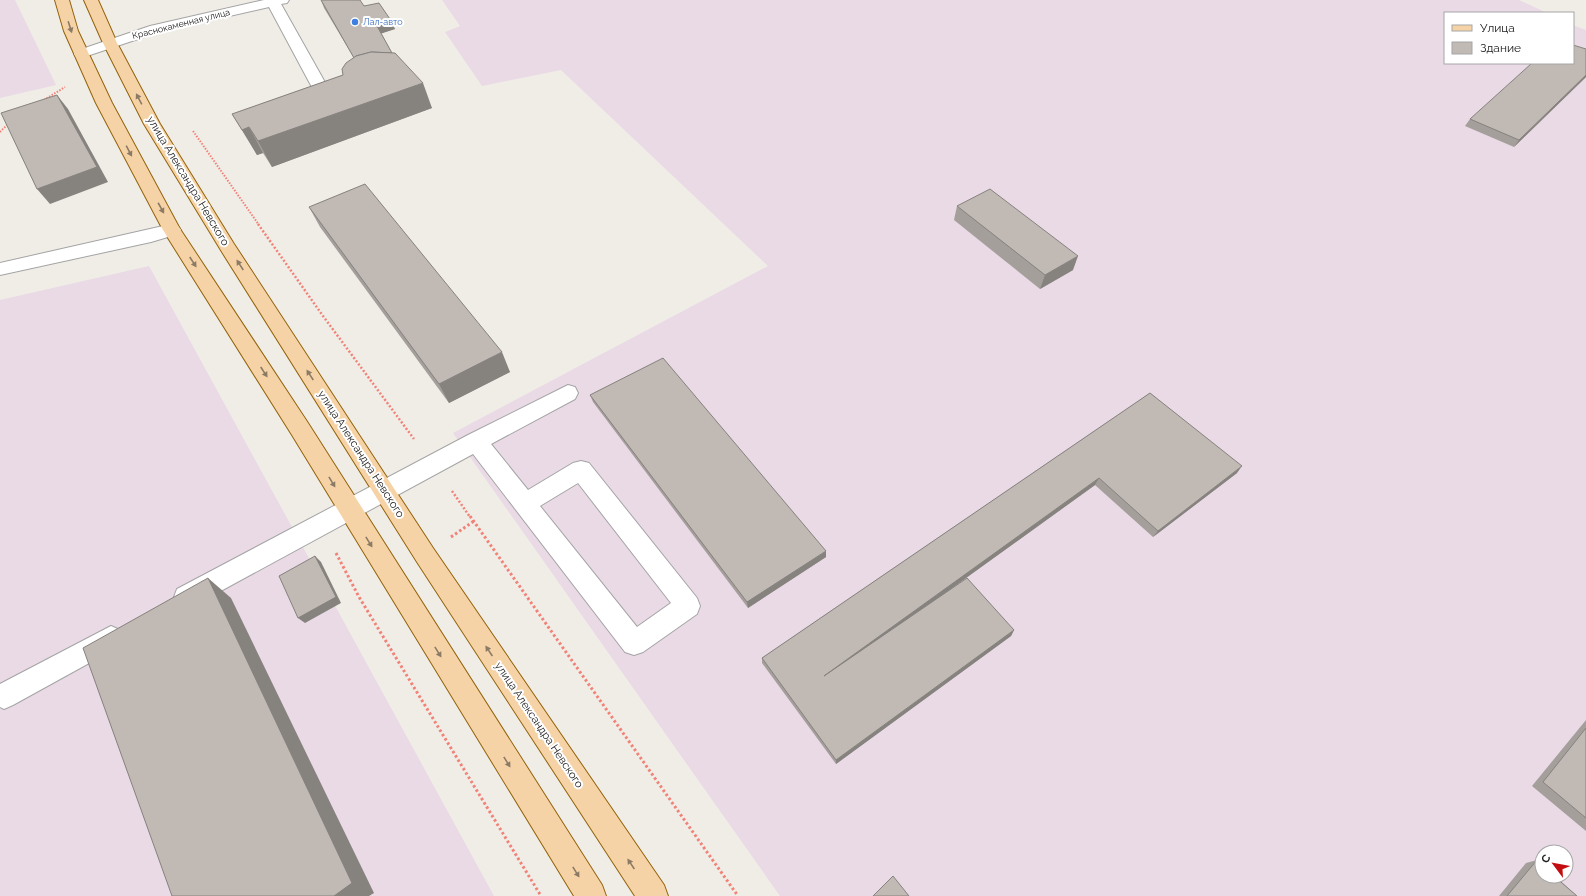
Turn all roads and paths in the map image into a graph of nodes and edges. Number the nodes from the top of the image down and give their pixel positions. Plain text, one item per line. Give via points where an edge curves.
1 (62, 0) edge
2 (91, 0) edge
3 (278, 1) edge
4 (110, 43) junction
5 (81, 54) junction
6 (70, 84) dead end
7 (323, 93) edge
8 (39, 103) edge
9 (10, 123) edge
10 (0, 132) edge
11 (172, 230) junction
12 (0, 269) edge
13 (568, 393) dead end
14 (476, 441) junction
15 (384, 490) junction
16 (525, 503) junction
17 (349, 509) junction
18 (165, 609) edge
19 (130, 628) edge
20 (4, 696) dead end
21 (591, 896) edge
22 (653, 896) edge

1 -> 5 main road
2 - 4 main road, улица Александра Невского
3 - 4 street, Краснокаменная улица via 155,29
3 - 7 street
4 - 5 street, Краснокаменная улица
15 -> 4 main road, улица Александра Невского via 160,137
5 -> 11 main road via 104,103
6 - 8 path
9 - 10 path
11 - 12 street
11 -> 17 main road
13 - 14 street
14 - 15 street
14 - 16 street
15 - 17 street
22 -> 15 main road, улица Александра Невского
16 - 16 street via 634,642 688,606 580,470
17 - 18 street
17 -> 21 main road
19 - 20 street

